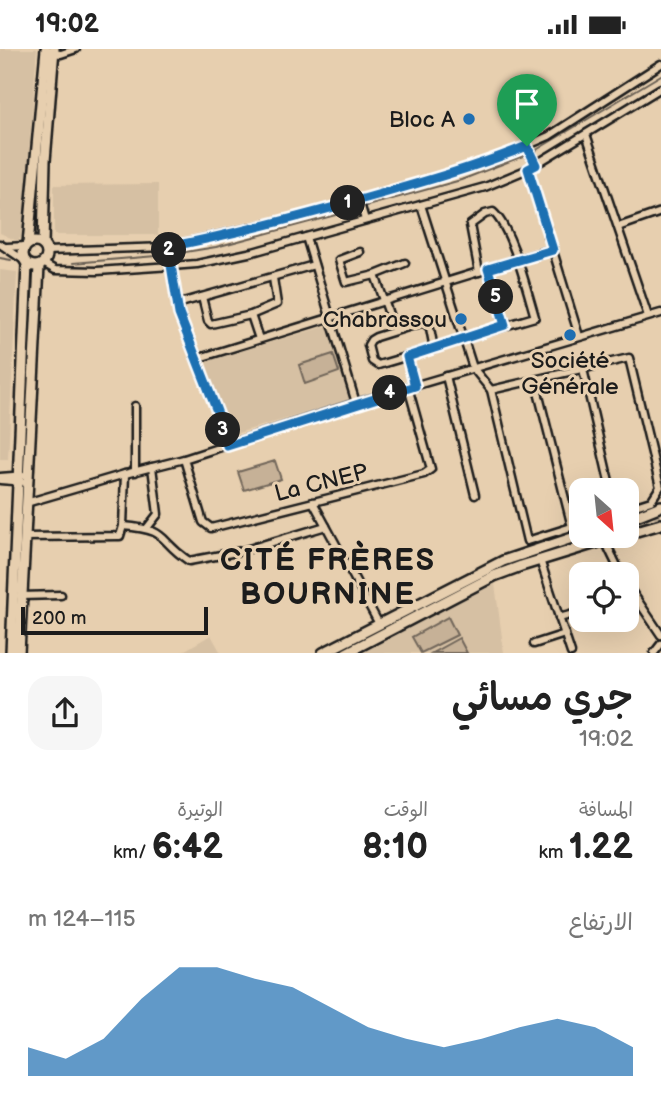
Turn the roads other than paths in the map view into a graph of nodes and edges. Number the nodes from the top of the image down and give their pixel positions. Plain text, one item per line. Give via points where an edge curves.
1 (76, 49) edge
2 (50, 51) edge
3 (661, 64) edge
4 (661, 88) edge
5 (586, 134) junction
6 (527, 147) junction
7 (535, 162) junction
8 (528, 169) junction
9 (360, 202) junction
10 (421, 205) junction
11 (661, 212) edge
12 (365, 218) junction
13 (618, 227) junction
14 (306, 237) junction
15 (3, 245) edge
16 (27, 245) junction
17 (168, 247) junction
18 (45, 248) junction
19 (553, 250) junction
20 (360, 252) dead end
21 (518, 260) junction
22 (26, 263) junction
23 (405, 263) dead end
24 (41, 264) junction
25 (314, 265) junction
26 (171, 266) junction
27 (488, 269) junction
28 (479, 272) junction
29 (375, 275) junction
30 (273, 278) junction
31 (446, 282) junction
32 (202, 297) junction
33 (386, 301) junction
34 (177, 304) junction
35 (661, 313) edge
36 (251, 314) junction
37 (648, 316) junction
38 (331, 318) junction
39 (505, 325) junction
40 (395, 331) junction
41 (579, 336) junction
42 (259, 339) junction
43 (464, 340) junction
44 (434, 349) junction
45 (407, 357) junction
46 (196, 359) junction
47 (473, 368) junction
48 (583, 369) junction
49 (446, 376) junction
50 (535, 380) junction
51 (412, 386) junction
52 (491, 390) junction
53 (356, 403) junction
54 (135, 406) dead end
55 (227, 446) junction
56 (184, 459) junction
57 (152, 467) junction
58 (135, 471) junction
59 (125, 474) junction
60 (0, 478) edge
61 (608, 478) edge
62 (22, 479) junction
63 (475, 495) dead end
64 (313, 502) junction
65 (25, 504) junction
66 (639, 505) edge
67 (661, 506) edge
68 (569, 515) edge
69 (639, 515) edge
70 (661, 524) edge
71 (123, 526) junction
72 (326, 526) junction
73 (147, 528) junction
74 (569, 528) edge
75 (639, 531) edge
76 (23, 537) junction
77 (569, 539) edge
78 (527, 541) junction
79 (581, 548) tunnel mouth
80 (530, 552) junction
81 (540, 560) junction
82 (61, 595) dead end
83 (20, 596) junction
84 (639, 602) edge
85 (569, 615) edge
86 (559, 618) junction
87 (379, 624) junction
88 (565, 634) junction
89 (661, 635) edge
90 (534, 644) dead end
91 (661, 644) edge
92 (11, 653) edge
93 (19, 653) edge
94 (323, 653) edge
95 (346, 653) edge
96 (571, 653) edge
97 (654, 653) edge

1 - 2 street via 61,54
2 - 16 street
2 - 18 street
3 - 6 street
4 - 5 street
5 - 7 street
5 - 13 street
6 - 7 street
6 - 9 street
7 - 8 street
8 - 10 street
8 - 19 street
9 - 12 street
9 - 17 street
10 - 12 street
10 - 31 street
11 - 13 street
12 - 14 street
13 - 37 street
14 - 25 street
14 - 26 street via 253,252
15 - 16 street
15 - 22 street
16 - 18 street via 36,242
16 - 22 street via 23,252
17 - 18 street
17 - 26 street
18 - 24 street
19 - 21 street
19 - 41 street
20 - 29 street via 339,260 343,279
21 - 27 street
21 - 28 street via 499,217 493,212 485,214 470,225
21 - 39 street via 535,317
22 - 24 street
22 - 62 street
23 - 29 street
24 - 26 street via 55,270 97,271
24 - 62 street
25 - 30 street
25 - 38 street
26 - 34 street
27 - 28 street
27 - 39 street
28 - 31 street
29 - 33 street
30 - 32 street
30 - 36 street via 277,304
31 - 33 street
31 - 43 street
32 - 34 street
32 - 36 street via 211,324
33 - 38 street
33 - 40 street
34 - 46 street
35 - 37 street
36 - 42 street
37 - 41 street
38 - 42 street
38 - 53 street
39 - 43 street
40 - 44 street via 427,323
40 - 45 street via 371,340 372,361 378,365
41 - 47 street
42 - 46 street
43 - 44 street
43 - 47 street
44 - 45 street
45 - 51 street
46 - 55 street
47 - 49 street
47 - 52 street
48 - 50 street
48 - 61 street
48 - 66 street via 629,358 660,487 651,501
49 - 51 street
49 - 63 street
50 - 52 street
50 - 68 street
51 - 53 street
51 - 64 street, La CNEP via 431,469
52 - 78 street
53 - 55 street
54 - 58 street
55 - 56 street
56 - 57 street
56 - 64 street, La CNEP via 203,522 211,528
57 - 58 street
57 - 73 street via 158,514
58 - 59 street
59 - 65 street
59 - 71 street
60 - 62 street
62 - 65 street
62 - 92 street
64 - 72 street
65 - 76 street
67 - 69 street
70 - 75 street
71 - 73 street
71 - 76 street via 120,536
72 - 73 street via 189,561 160,533
72 - 87 street
74 - 78 street
76 - 83 street
77 - 80 street
78 - 80 street
79 - 81 street
80 - 87 street
81 - 86 street
81 - 95 street via 494,576
82 - 83 street
83 - 93 street
84 - 89 street
85 - 86 street
86 - 88 street
87 - 94 street
88 - 90 street
88 - 96 street
91 - 97 street

